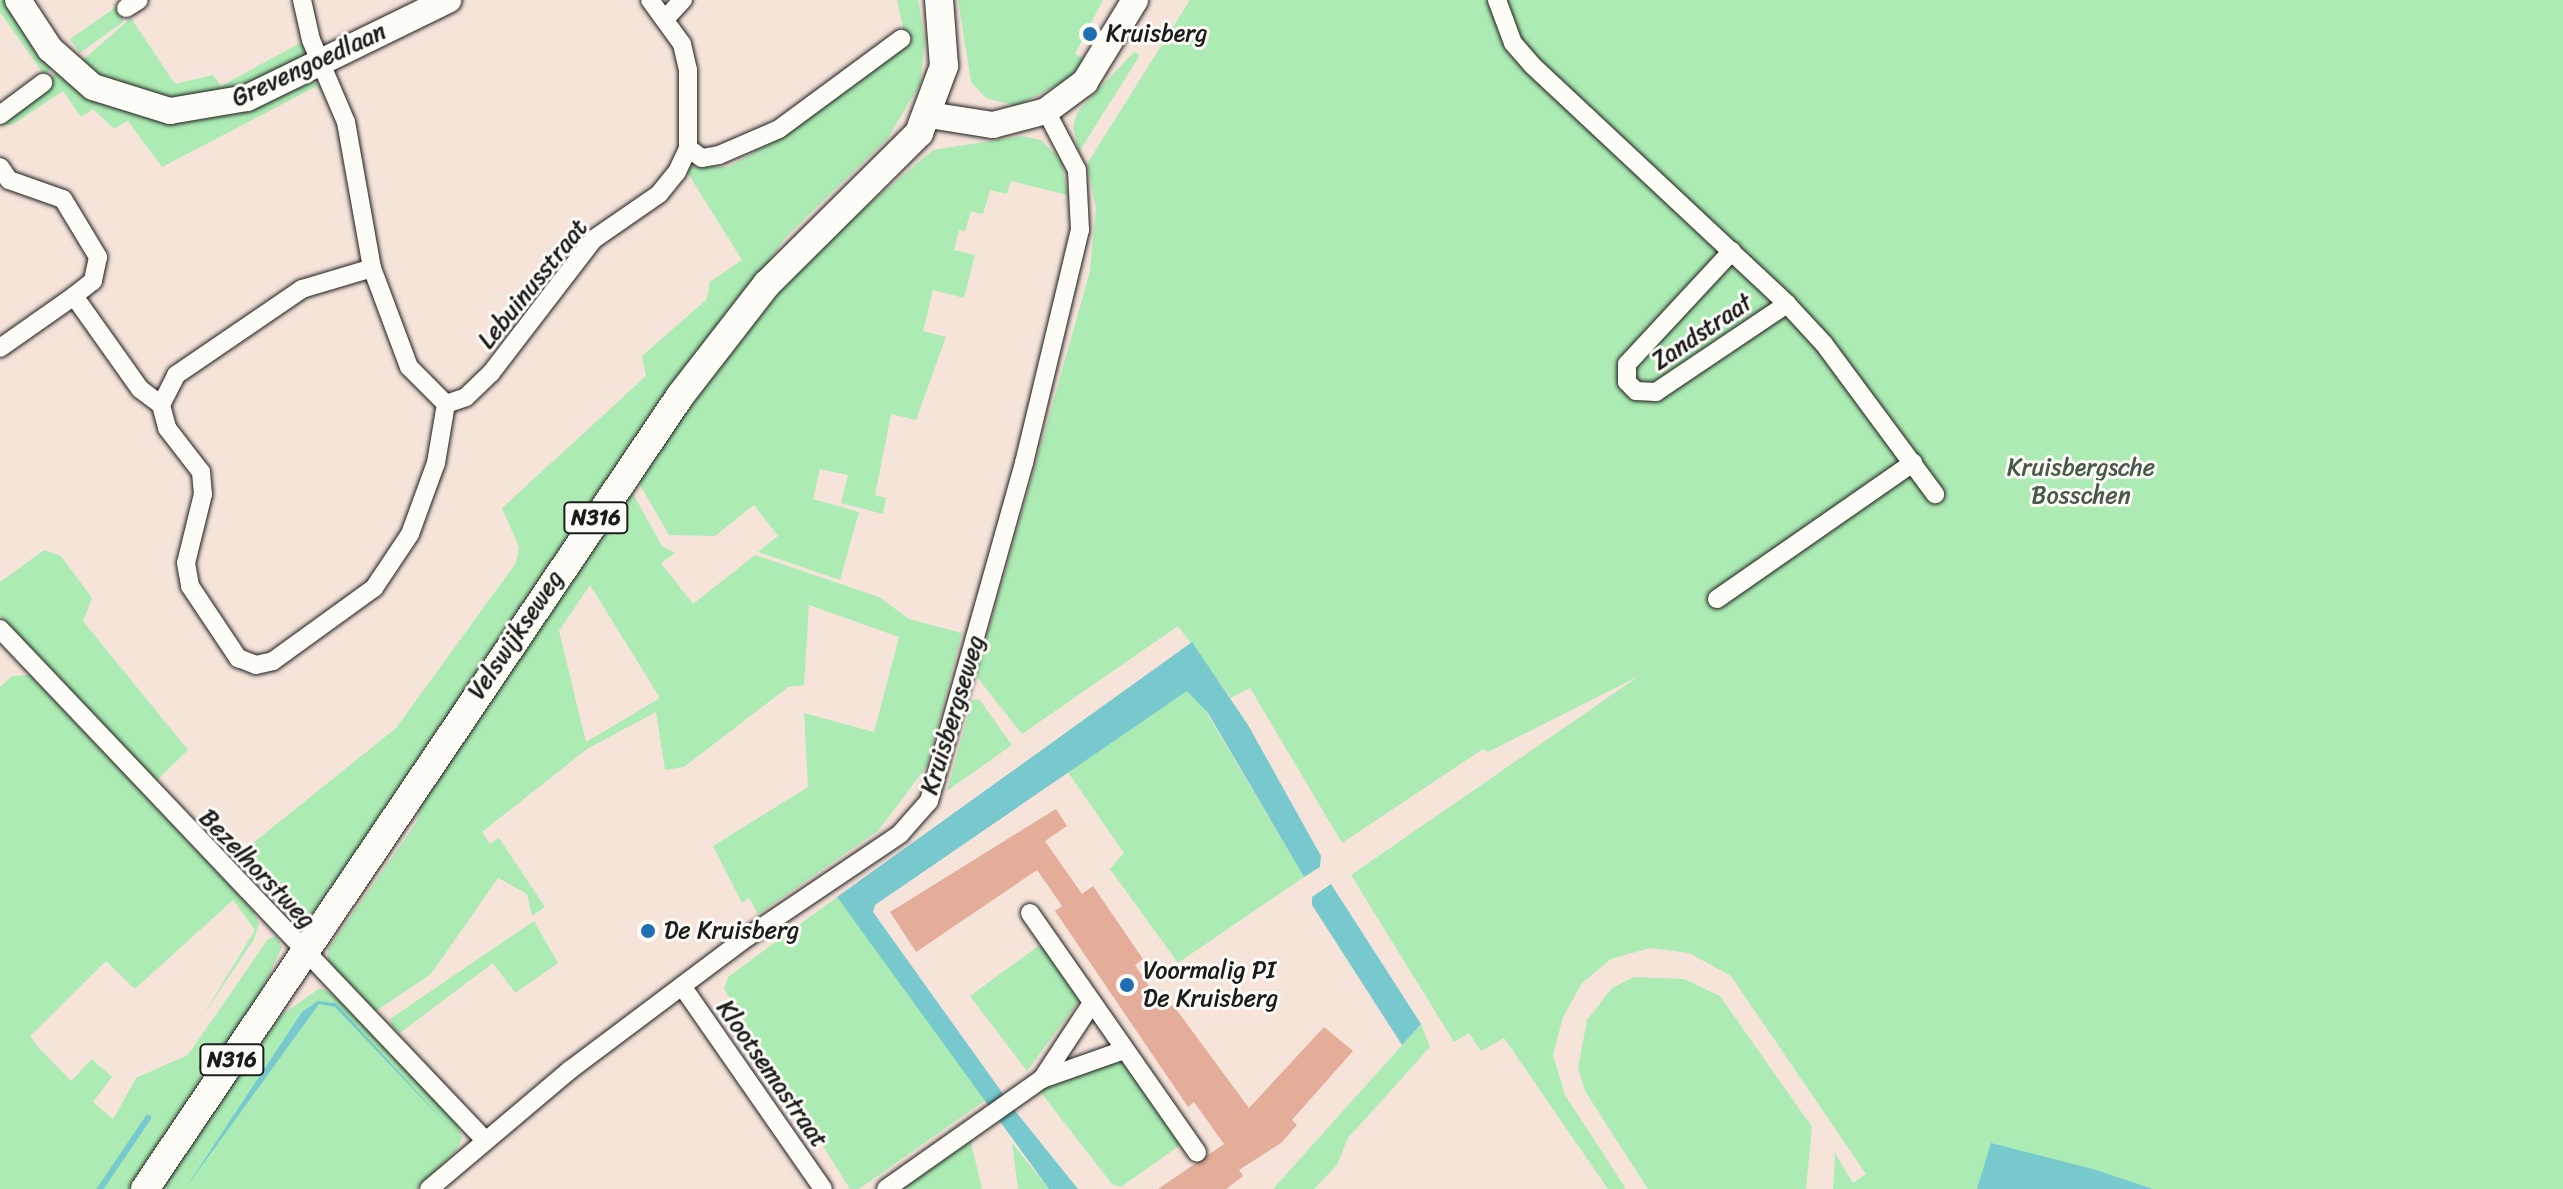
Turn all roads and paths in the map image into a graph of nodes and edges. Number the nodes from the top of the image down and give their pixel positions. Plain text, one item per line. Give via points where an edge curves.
1 (18, 0) edge
2 (302, 0) edge
3 (448, 0) edge
4 (650, 0) edge
5 (683, 0) edge
6 (939, 0) edge
7 (1135, 0) edge
8 (1497, 0) edge
9 (666, 18) junction
10 (901, 39) dead end
11 (323, 62) junction
12 (43, 83) dead end
13 (1046, 111) junction
14 (0, 115) edge
15 (929, 115) junction
16 (688, 148) junction
17 (0, 167) edge
18 (1732, 251) junction
19 (372, 268) junction
20 (74, 296) junction
21 (1787, 304) junction
22 (0, 348) edge
23 (446, 404) junction
24 (161, 405) junction
25 (1913, 463) junction
26 (1935, 494) dead end
27 (1717, 599) dead end
28 (0, 629) edge
29 (1030, 913) dead end
30 (304, 954) junction
31 (682, 986) junction
32 (1092, 1003) junction
33 (1124, 1050) junction
34 (1042, 1079) junction
35 (483, 1138) junction
36 (1197, 1152) dead end
37 (145, 1189) edge
38 (429, 1189) edge
39 (823, 1189) edge
40 (886, 1189) edge

1 - 11 street, Grevengoedlaan via 50,49 93,87 148,108 218,106
2 - 11 street
3 - 11 street, Grevengoedlaan
4 - 9 street
5 - 9 street
6 - 15 main road, N316 via 944,66
7 - 13 street via 1085,82
8 - 18 street, Zandstraat via 1513,43 1532,65
9 - 16 street via 688,70
10 - 16 street via 779,129 719,155 702,158
11 - 19 street via 346,122
12 - 14 street
13 - 15 street via 993,125
13 - 31 street, Kruisbergseweg via 1077,170 1080,230 937,783 900,834
15 - 30 main road, Velswijkseweg / N316 via 910,145 788,261 733,325 570,554
16 - 23 street, Lebuinusstraat via 659,194 594,239 491,373 466,397
17 - 20 street via 9,180 63,199 98,257 93,281
18 - 21 street, Zandstraat
18 - 21 street, Zandstraat via 1627,364 1627,382 1636,391 1656,392
19 - 23 street via 409,367
19 - 24 street via 302,289 176,375
20 - 22 street
20 - 24 street via 140,389
21 - 25 street, Zandstraat
23 - 24 street via 436,463 410,534 374,588 273,661 256,665 238,658 190,586 186,563 203,494 201,472 167,428
25 - 26 street, Zandstraat
25 - 27 street
28 - 30 street, Bezelhorstweg
29 - 32 street
30 - 35 street, Bezelhorstweg
30 - 37 main road, Velswijkseweg / N316
31 - 35 street, Kruisbergseweg
31 - 39 street, Klootsemastraat
32 - 33 street
32 - 34 street
33 - 34 street
33 - 36 street
34 - 40 street
35 - 38 street, Kruisbergseweg

